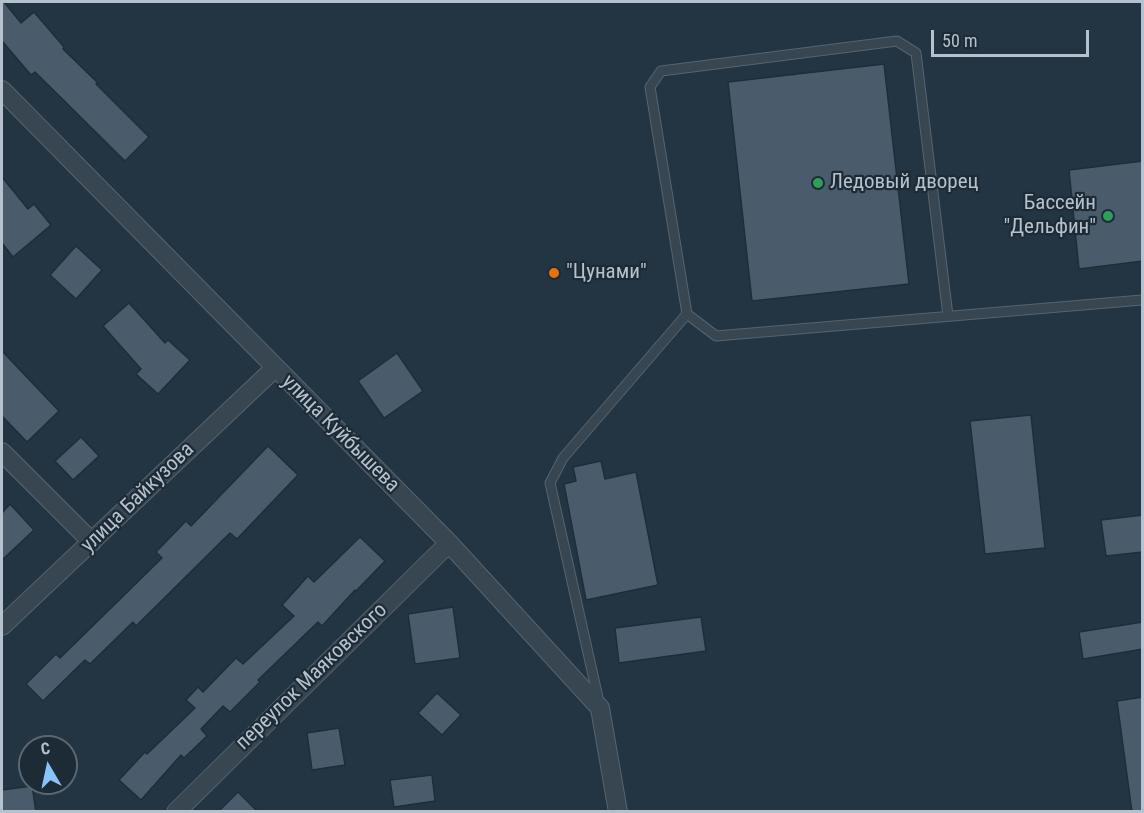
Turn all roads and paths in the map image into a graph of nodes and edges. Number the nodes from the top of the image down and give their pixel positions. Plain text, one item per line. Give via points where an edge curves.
1 (2, 90) edge
2 (1143, 300) edge
3 (687, 314) junction
4 (948, 316) junction
5 (275, 368) junction
6 (2, 452) edge
7 (92, 542) junction
8 (449, 543) junction
9 (2, 626) edge
10 (600, 708) junction
11 (176, 812) edge
12 (618, 812) edge

1 - 5 street, улица Куйбышева
2 - 4 lane
3 - 4 lane via 716,336
3 - 4 lane via 650,87 661,71 897,41 916,52
3 - 10 lane via 563,458 550,483
5 - 7 street, улица Байкузова
5 - 8 street, улица Куйбышева
6 - 7 street
7 - 9 street, улица Байкузова
8 - 10 street, улица Куйбышева
8 - 11 street, переулок Маяковского
10 - 12 street

